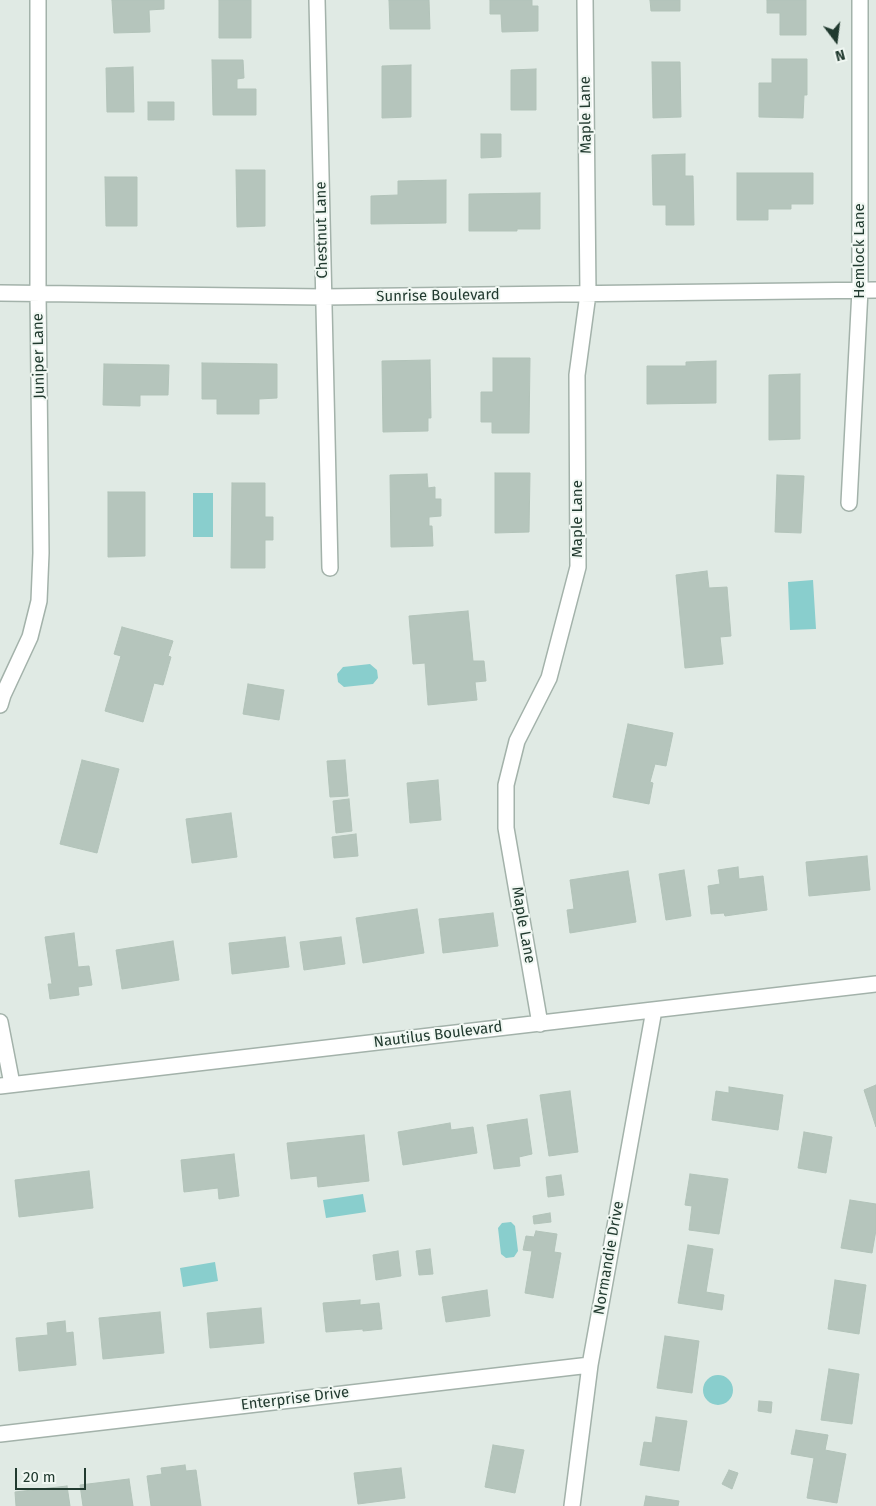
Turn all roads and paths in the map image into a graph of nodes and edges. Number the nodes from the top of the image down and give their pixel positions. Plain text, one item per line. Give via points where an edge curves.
1 (38, 0) edge
2 (317, 0) edge
3 (585, 0) edge
4 (860, 0) edge
5 (860, 290) junction
6 (876, 290) edge
7 (0, 293) edge
8 (38, 293) junction
9 (588, 294) junction
10 (323, 296) junction
11 (849, 503) dead end
12 (330, 568) dead end
13 (0, 705) edge
14 (876, 984) edge
15 (654, 1010) junction
16 (0, 1022) edge
17 (540, 1024) junction
18 (6, 1085) edge
19 (590, 1365) junction
20 (0, 1434) edge
21 (572, 1506) edge

1 - 8 street, Juniper Lane
2 - 10 street, Chestnut Lane
3 - 9 street, Maple Lane
4 - 5 street, Hemlock Lane
5 - 6 street, Sunrise Boulevard
5 - 9 street, Sunrise Boulevard
5 - 11 street, Hemlock Lane
7 - 8 street, Sunrise Boulevard
8 - 10 street, Sunrise Boulevard
8 - 13 street, Juniper Lane via 39,601 30,637
9 - 10 street, Sunrise Boulevard
9 - 17 street, Maple Lane via 577,375 578,567 550,678 517,741 506,785 506,828
10 - 12 street, Chestnut Lane
14 - 15 street, Nautilus Boulevard
15 - 17 street, Nautilus Boulevard
15 - 19 street, Normandie Drive
16 - 18 street
17 - 18 street, Nautilus Boulevard
19 - 20 street, Enterprise Drive
19 - 21 street, Normandie Drive

